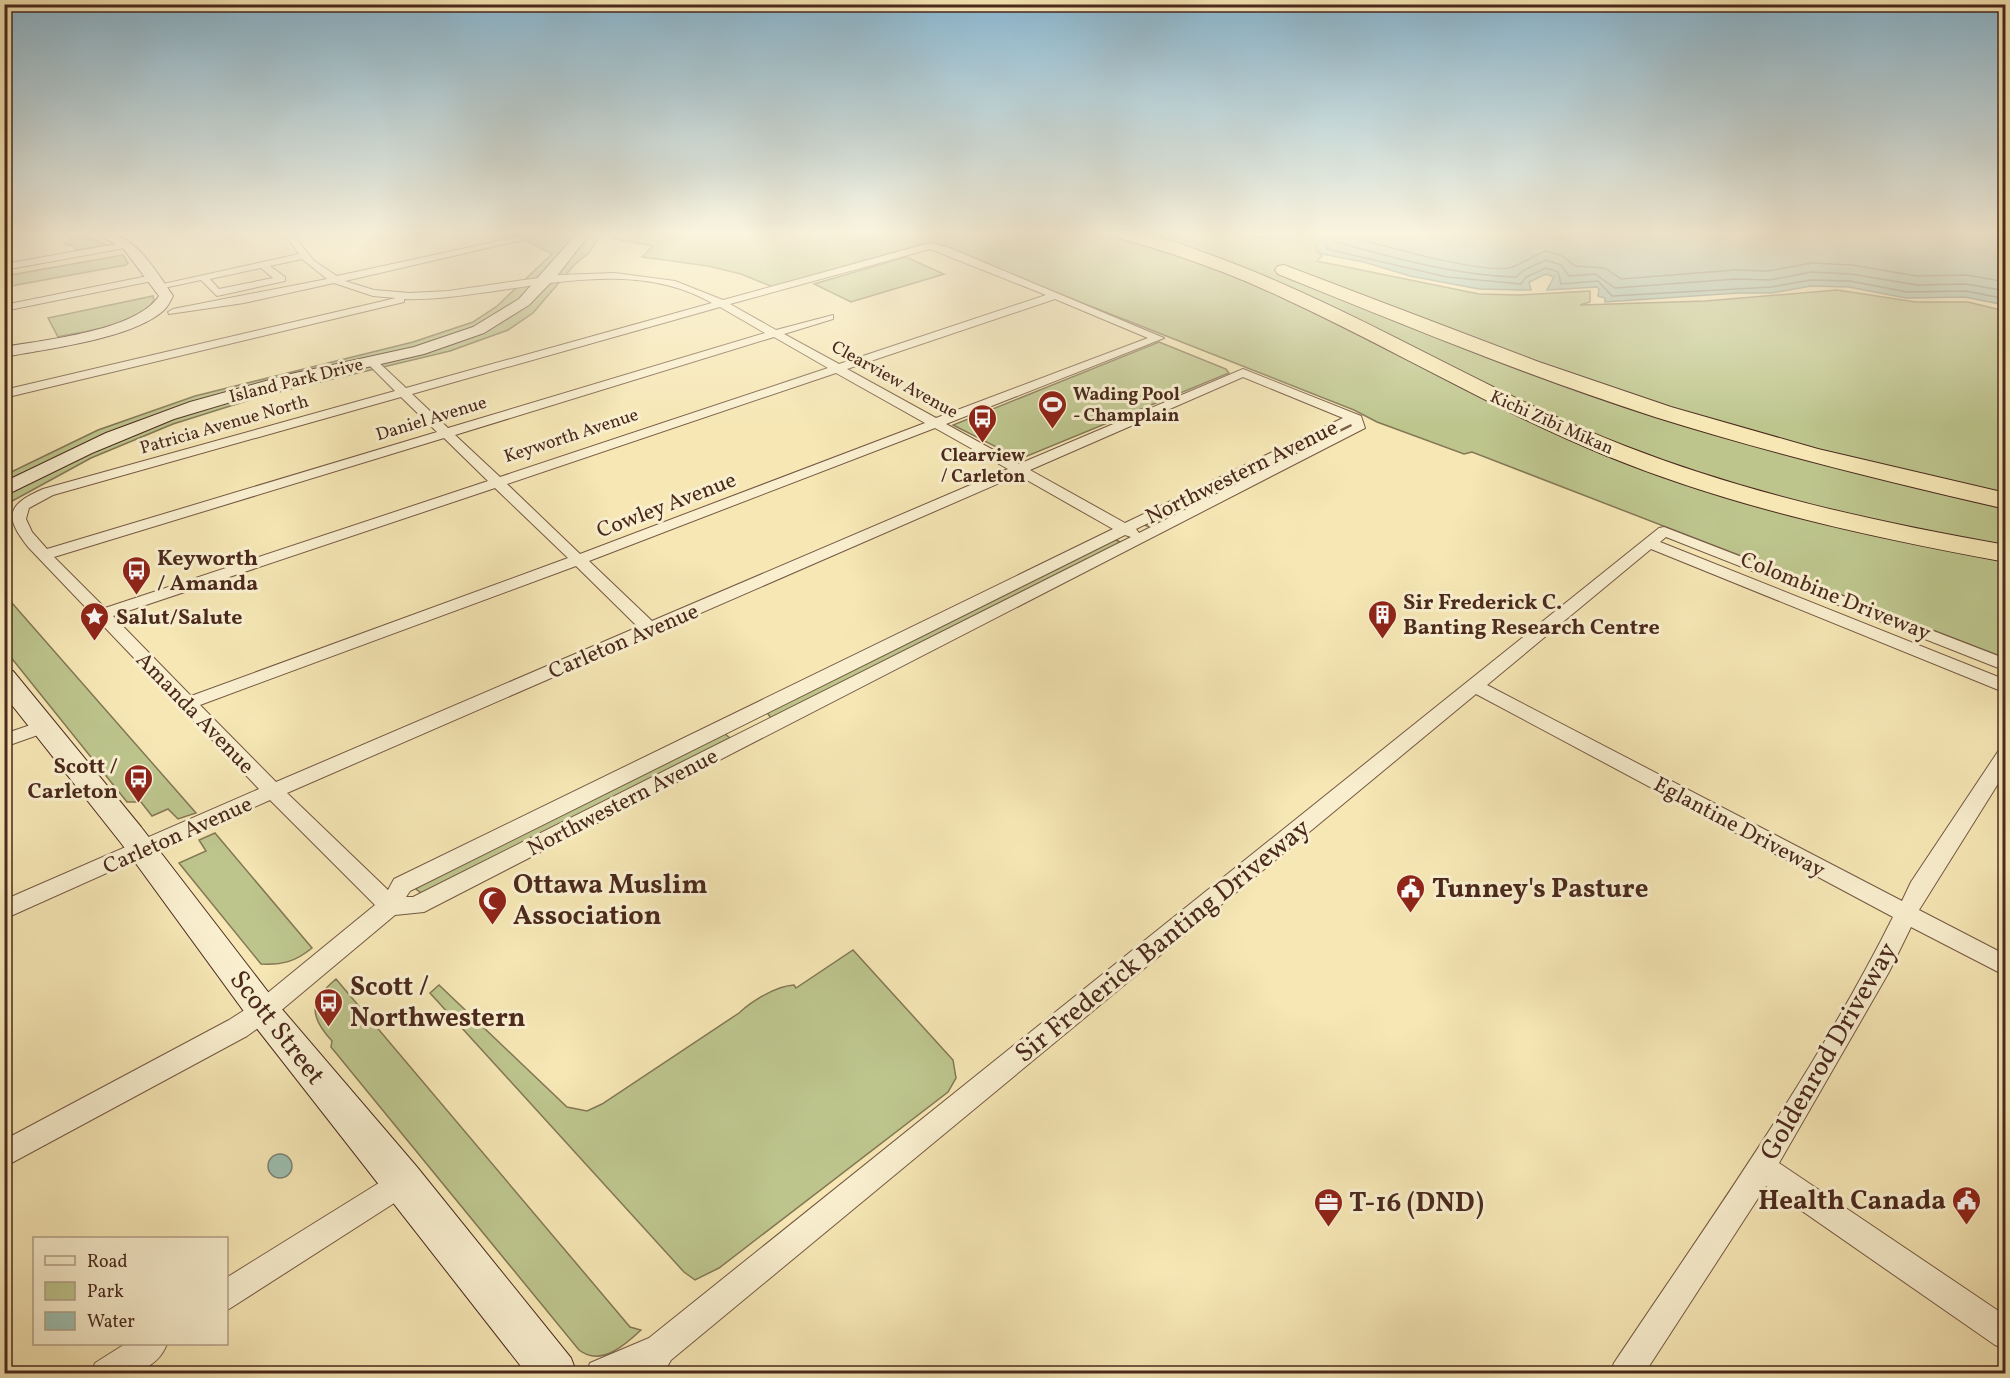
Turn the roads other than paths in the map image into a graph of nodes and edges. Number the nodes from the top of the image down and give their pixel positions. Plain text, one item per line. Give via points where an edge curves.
1 (72, 296) edge
2 (166, 296) edge
3 (252, 296) edge
4 (406, 296) edge
5 (417, 296) edge
6 (528, 296) edge
7 (707, 296) edge
8 (746, 296) edge
9 (1054, 296) joint
10 (1291, 296) edge
11 (1350, 296) edge
12 (411, 297) junction
13 (722, 303) junction
14 (4, 308) edge
15 (173, 312) dead end
16 (829, 317) dead end
17 (776, 333) junction
18 (4, 352) edge
19 (371, 361) junction
20 (838, 368) junction
21 (404, 392) junction
22 (4, 394) edge
23 (1356, 419) junction
24 (937, 423) junction
25 (447, 434) junction
26 (1020, 469) junction
27 (496, 481) junction
28 (4, 490) edge
29 (2006, 501) edge
30 (18, 510) joint
31 (1124, 528) junction
32 (1664, 531) joint
33 (1141, 538) junction
34 (1650, 543) junction
35 (2006, 554) edge
36 (44, 555) junction
37 (578, 560) junction
38 (101, 615) junction
39 (650, 629) junction
40 (2006, 666) edge
41 (4, 677) edge
42 (1474, 686) junction
43 (2006, 687) edge
44 (186, 704) junction
45 (739, 719) junction
46 (45, 726) junction
47 (754, 734) junction
48 (4, 741) edge
49 (2006, 755) edge
50 (273, 791) junction
51 (142, 850) junction
52 (390, 906) junction
53 (4, 910) edge
54 (1906, 913) junction
55 (2006, 966) edge
56 (263, 1011) junction
57 (4, 1154) edge
58 (1762, 1167) junction
59 (403, 1182) junction
60 (228, 1295) edge
61 (2006, 1334) edge
62 (150, 1345) edge
63 (652, 1361) edge
64 (106, 1374) edge
65 (555, 1374) edge
66 (601, 1374) edge
67 (1625, 1374) edge

1 - 14 street
2 - 18 main road via 154,313 145,318
3 - 15 street
4 - 12 street, Clearview Avenue
5 - 12 street, Clearview Avenue
6 - 19 main road, Island Park Drive via 517,308 485,327 440,344
7 - 13 street, Clearview Avenue
8 - 13 street, Patricia Avenue North
9 - 20 street, Keyworth Avenue
9 - 24 street, Cowley Avenue via 1158,338
10 - 35 highway, Kichi Zībī Mīkan via 1561,428 1663,469 1816,515
11 - 29 highway, Kichi Zībī Mīkan via 1570,381 1681,417 1835,460
12 - 22 street
13 - 17 street, Clearview Avenue
13 - 21 street, Patricia Avenue North
16 - 17 street, Daniel Avenue
17 - 20 street, Clearview Avenue
17 - 25 street, Daniel Avenue
19 - 21 street
19 - 28 main road, Island Park Drive via 246,391 158,418 84,447
20 - 24 street, Clearview Avenue
20 - 27 street, Keyworth Avenue
21 - 25 street
21 - 30 street, Patricia Avenue North via 48,492 26,501
23 - 26 street, Carleton Avenue via 1244,373
23 - 31 street, Northwestern Avenue via 1342,422
23 - 33 street, Northwestern Avenue via 1359,428
24 - 26 street, Clearview Avenue
24 - 37 street, Cowley Avenue
25 - 27 street
25 - 36 street, Daniel Avenue
26 - 31 street, Clearview Avenue
26 - 39 street, Carleton Avenue
27 - 37 street
27 - 38 street, Keyworth Avenue
30 - 36 street, Amanda Avenue via 18,524
31 - 33 street, Clearview Avenue
31 - 45 street, Northwestern Avenue
32 - 34 street, Sir Frederick Banting Driveway
32 - 40 street, Colombine Driveway
33 - 47 street, Northwestern Avenue
34 - 42 street, Sir Frederick Banting Driveway
34 - 43 street, Colombine Driveway
36 - 38 street, Amanda Avenue
37 - 39 street
37 - 44 street, Cowley Avenue
38 - 44 street, Amanda Avenue
39 - 50 street, Carleton Avenue
41 - 46 main road, Scott Street
42 - 54 street, Eglantine Driveway
42 - 63 street, Sir Frederick Banting Driveway
44 - 50 street, Amanda Avenue
45 - 47 street
45 - 52 street, Northwestern Avenue via 402,885
46 - 48 street
46 - 51 main road, Scott Street
47 - 52 street, Northwestern Avenue via 416,906
49 - 54 street, Goldenrod Driveway
50 - 51 street, Carleton Avenue
50 - 52 street, Amanda Avenue
51 - 53 street, Carleton Avenue
51 - 56 main road, Scott Street
52 - 56 street, Northwestern Avenue
54 - 55 street, Eglantine Driveway
54 - 58 street, Goldenrod Driveway via 1881,965
56 - 57 street, Northwestern Avenue via 227,1035
56 - 59 main road, Scott Street
58 - 61 street
58 - 67 street, Goldenrod Driveway
59 - 60 street
59 - 65 main road, Scott Street
62 - 64 street
63 - 66 street, Sir Frederick Banting Driveway

